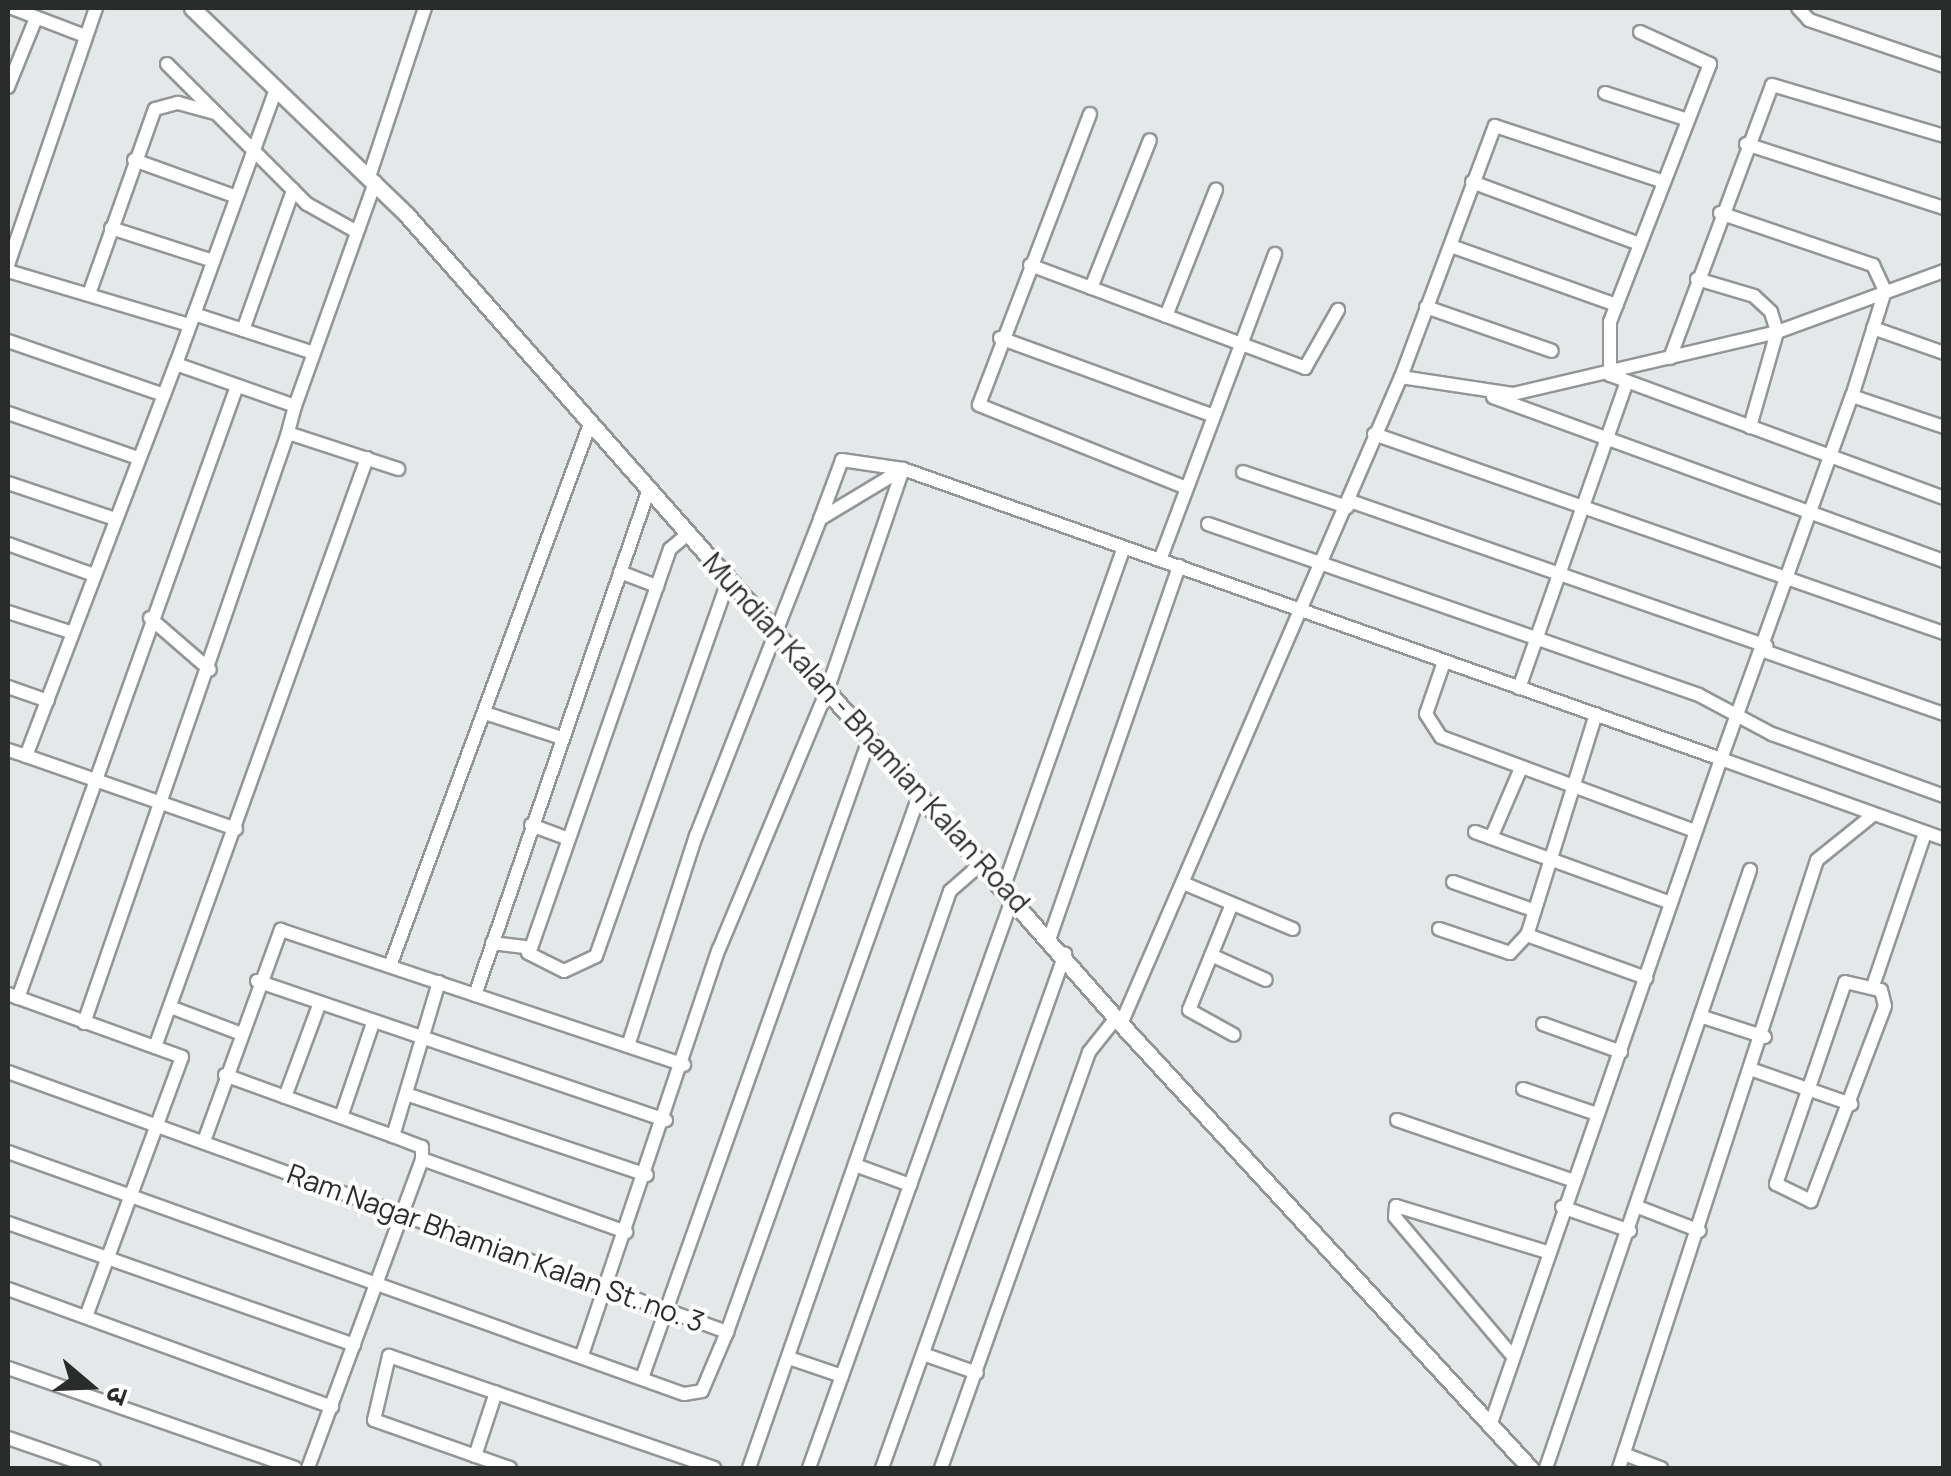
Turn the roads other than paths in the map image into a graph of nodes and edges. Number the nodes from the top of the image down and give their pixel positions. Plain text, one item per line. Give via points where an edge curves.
1 (12, 8) edge
2 (96, 8) edge
3 (192, 8) edge
4 (425, 8) edge
5 (1798, 8) edge
6 (36, 18) junction
7 (1640, 32) dead end
8 (85, 36) junction
9 (166, 64) dead end
10 (1944, 66) edge
11 (8, 87) edge
12 (276, 90) junction
13 (1605, 93) dead end
14 (216, 113) junction
15 (1090, 114) dead end
16 (1688, 120) junction
17 (1944, 136) edge
18 (1150, 140) dead end
19 (1746, 144) junction
20 (254, 150) junction
21 (134, 160) junction
22 (372, 179) junction
23 (1472, 182) junction
24 (1664, 182) junction
25 (293, 190) junction
26 (1216, 190) dead end
27 (237, 196) junction
28 (1944, 208) edge
29 (1720, 213) junction
30 (111, 228) junction
31 (358, 232) junction
32 (1640, 244) junction
33 (1450, 246) junction
34 (1275, 254) dead end
35 (213, 261) junction
36 (1030, 265) junction
37 (8, 268) edge
38 (1944, 270) edge
39 (1697, 279) junction
40 (1091, 288) junction
41 (1885, 291) junction
42 (89, 294) junction
43 (1617, 304) junction
44 (1426, 307) junction
45 (1338, 310) dead end
46 (1166, 316) junction
47 (192, 320) junction
48 (1873, 328) junction
49 (244, 330) junction
50 (1777, 332) junction
51 (1000, 338) junction
52 (8, 341) edge
53 (1239, 344) junction
54 (1552, 351) dead end
55 (1944, 352) edge
56 (314, 354) junction
57 (1670, 358) junction
58 (176, 364) junction
59 (1610, 375) junction
60 (1401, 376) junction
61 (237, 386) junction
62 (1625, 387) junction
63 (164, 395) junction
64 (1490, 396) junction
65 (1852, 396) junction
66 (295, 406) junction
67 (8, 414) edge
68 (1212, 415) junction
69 (589, 427) junction
70 (1750, 427) junction
71 (1944, 427) edge
72 (288, 433) junction
73 (1374, 434) junction
74 (1606, 444) junction
75 (138, 458) junction
76 (367, 458) junction
77 (1831, 458) junction
78 (903, 468) junction
79 (398, 469) dead end
80 (1243, 472) dead end
81 (8, 483) edge
82 (1186, 488) junction
83 (649, 489) junction
84 (1944, 498) edge
85 (1348, 504) junction
86 (1584, 506) junction
87 (1811, 513) junction
88 (115, 520) junction
89 (820, 520) junction
90 (1208, 524) dead end
91 (688, 533) junction
92 (8, 544) edge
93 (1124, 548) junction
94 (1160, 560) junction
95 (1944, 561) edge
96 (1324, 565) junction
97 (1179, 566) junction
98 (620, 572) junction
99 (1560, 572) junction
100 (94, 575) junction
101 (728, 578) junction
102 (1790, 580) junction
103 (658, 586) junction
104 (1304, 609) junction
105 (8, 612) edge
106 (150, 618) junction
107 (1944, 633) edge
108 (74, 634) junction
109 (780, 634) junction
110 (1537, 639) junction
111 (1766, 648) junction
112 (1444, 662) junction
113 (210, 670) junction
114 (8, 686) edge
115 (828, 688) junction
116 (1519, 688) junction
117 (48, 701) junction
118 (1740, 713) junction
119 (488, 714) junction
120 (1596, 714) junction
121 (1944, 714) edge
122 (870, 737) junction
123 (562, 738) junction
124 (8, 752) edge
125 (26, 756) junction
126 (1721, 759) junction
127 (1521, 768) junction
128 (92, 780) junction
129 (1574, 788) junction
130 (920, 793) junction
131 (1944, 796) edge
132 (166, 806) junction
133 (1873, 815) junction
134 (532, 825) junction
135 (236, 829) junction
136 (1695, 831) junction
137 (1475, 832) dead end
138 (1925, 833) junction
139 (1491, 838) junction
140 (569, 839) junction
141 (1944, 840) edge
142 (1551, 860) junction
143 (982, 863) junction
144 (1750, 870) dead end
145 (1183, 882) junction
146 (1453, 882) dead end
147 (1008, 892) junction
148 (1671, 903) junction
149 (1232, 904) junction
150 (1533, 910) junction
151 (1293, 929) dead end
152 (1439, 929) dead end
153 (1527, 935) junction
154 (1050, 937) junction
155 (492, 943) junction
156 (528, 953) junction
157 (1065, 954) junction
158 (1210, 956) junction
159 (390, 966) junction
160 (1646, 978) junction
161 (1266, 980) dead end
162 (257, 981) junction
163 (439, 982) junction
164 (1873, 986) junction
165 (474, 995) junction
166 (13, 996) edge
167 (318, 1005) junction
168 (173, 1008) junction
169 (1703, 1017) junction
170 (1118, 1021) junction
171 (84, 1023) junction
172 (373, 1023) junction
173 (1543, 1024) dead end
174 (240, 1033) junction
175 (1234, 1035) dead end
176 (1765, 1037) junction
177 (422, 1039) junction
178 (628, 1046) junction
179 (155, 1047) junction
180 (1620, 1052) junction
181 (684, 1065) junction
182 (1756, 1070) junction
183 (8, 1072) edge
184 (225, 1075) junction
185 (1807, 1088) junction
186 (1523, 1089) dead end
187 (406, 1094) junction
188 (285, 1096) junction
189 (1852, 1104) junction
190 (1596, 1114) junction
191 (341, 1117) junction
192 (666, 1120) junction
193 (1397, 1120) dead end
194 (155, 1124) junction
195 (393, 1136) junction
196 (204, 1140) junction
197 (8, 1152) edge
198 (422, 1159) junction
199 (855, 1166) junction
200 (647, 1175) junction
201 (1571, 1180) junction
202 (910, 1185) junction
203 (129, 1195) junction
204 (1562, 1206) junction
205 (1638, 1207) junction
206 (403, 1212) junction
207 (8, 1223) edge
208 (1700, 1230) junction
209 (626, 1232) junction
210 (1630, 1232) junction
211 (1547, 1252) junction
212 (106, 1258) junction
213 (377, 1283) junction
214 (607, 1288) junction
215 (8, 1289) edge
216 (665, 1310) junction
217 (86, 1316) junction
218 (727, 1332) junction
219 (354, 1346) junction
220 (1510, 1353) junction
221 (922, 1354) junction
222 (582, 1355) junction
223 (789, 1358) junction
224 (8, 1368) edge
225 (978, 1374) junction
226 (842, 1376) junction
227 (642, 1378) junction
228 (496, 1392) junction
229 (332, 1407) junction
230 (1490, 1426) junction
231 (8, 1438) edge
232 (1624, 1454) junction
233 (475, 1456) junction
234 (94, 1468) edge
235 (295, 1468) edge
236 (308, 1468) edge
237 (510, 1468) edge
238 (714, 1468) edge
239 (749, 1468) edge
240 (809, 1468) edge
241 (882, 1468) edge
242 (941, 1468) edge
243 (1530, 1468) edge
244 (1546, 1468) edge
245 (1620, 1468) edge
246 (1661, 1468) edge

1 - 6 street
2 - 8 street
3 - 12 street, Mundian Kalan - Bhamian Kalan Road
4 - 22 street
5 - 10 street via 1809,20
6 - 8 street
6 - 11 street
7 - 16 street via 1710,60
8 - 37 street
9 - 14 street
12 - 20 street
12 - 22 street, Mundian Kalan - Bhamian Kalan Road
13 - 16 street
14 - 20 street
14 - 21 street via 178,103 155,108
15 - 36 street
16 - 24 street
17 - 19 street via 1778,84
18 - 40 street
19 - 28 street
19 - 29 street
20 - 25 street
20 - 27 street
21 - 27 street
21 - 30 street
22 - 31 street
22 - 69 street, Mundian Kalan - Bhamian Kalan Road
23 - 24 street via 1502,124
23 - 32 street
23 - 33 street
24 - 32 street
25 - 31 street
25 - 49 street
26 - 46 street
27 - 35 street
29 - 39 street
29 - 41 street via 1855,253
30 - 35 street
30 - 42 street
31 - 56 street
32 - 43 street
33 - 43 street
33 - 44 street
34 - 53 street
35 - 47 street
36 - 40 street
36 - 51 street
37 - 42 street
38 - 41 street
39 - 50 street via 1762,300
39 - 57 street
40 - 46 street
41 - 48 street
41 - 50 street
42 - 47 street
43 - 59 street via 1605,341
44 - 54 street
44 - 60 street
45 - 53 street via 1311,368
46 - 53 street
47 - 49 street
47 - 58 street
48 - 55 street
48 - 65 street
49 - 56 street
50 - 57 street
50 - 70 street
51 - 68 street
51 - 82 street via 983,412
52 - 63 street
53 - 68 street
56 - 66 street
57 - 59 street
58 - 61 street
58 - 63 street
59 - 62 street
59 - 64 street
60 - 64 street
60 - 73 street
61 - 66 street
61 - 106 street
62 - 70 street
62 - 74 street
63 - 75 street
64 - 74 street
65 - 71 street
65 - 77 street
66 - 72 street
67 - 75 street
68 - 82 street
69 - 83 street, Mundian Kalan - Bhamian Kalan Road
69 - 119 street
70 - 77 street
72 - 76 street
72 - 113 street
73 - 85 street
73 - 86 street
74 - 86 street
74 - 87 street
75 - 88 street
76 - 79 street
76 - 135 street
77 - 84 street
77 - 87 street
78 - 89 street
78 - 89 street via 842,460
78 - 93 street
78 - 115 street
80 - 85 street
81 - 88 street
82 - 94 street
83 - 91 street, Mundian Kalan - Bhamian Kalan Road
83 - 98 street
85 - 96 street
85 - 99 street
86 - 99 street
86 - 102 street
87 - 95 street
87 - 102 street
88 - 100 street
89 - 109 street
90 - 96 street
91 - 101 street, Mundian Kalan - Bhamian Kalan Road
91 - 103 street via 676,539
92 - 100 street
93 - 94 street
93 - 147 street
94 - 97 street
96 - 104 street
96 - 110 street
97 - 104 street
97 - 154 street
98 - 103 street
98 - 123 street
99 - 110 street
99 - 111 street
100 - 108 street
101 - 109 street, Mundian Kalan - Bhamian Kalan Road
101 - 156 street via 596,956 564,971
102 - 107 street
102 - 111 street
103 - 140 street
104 - 112 street
104 - 145 street
105 - 108 street
106 - 113 street
106 - 128 street
108 - 117 street
109 - 115 street, Mundian Kalan - Bhamian Kalan Road
109 - 178 street via 696,836
110 - 116 street
110 - 118 street
111 - 118 street
111 - 121 street
112 - 116 street
112 - 127 street via 1428,727
113 - 132 street
114 - 117 street
115 - 122 street, Mundian Kalan - Bhamian Kalan Road
115 - 181 street via 754,856
116 - 120 street
117 - 125 street
118 - 126 street
118 - 131 street via 1772,734
119 - 123 street
119 - 159 street
120 - 126 street
120 - 129 street
122 - 130 street, Mundian Kalan - Bhamian Kalan Road
122 - 216 street
123 - 134 street
124 - 125 street
125 - 128 street
126 - 133 street
126 - 136 street
127 - 129 street
127 - 139 street
128 - 132 street
128 - 166 street
129 - 136 street
129 - 142 street
130 - 143 street, Mundian Kalan - Bhamian Kalan Road
130 - 218 street, Ram Nagar Bhamian Kalan St. no. 3
132 - 135 street
132 - 171 street
133 - 138 street
133 - 176 street via 1817,860
134 - 140 street
134 - 155 street
135 - 168 street
136 - 148 street
137 - 139 street
138 - 141 street
138 - 164 street
139 - 142 street
140 - 156 street
142 - 148 street
142 - 150 street
143 - 147 street, Mundian Kalan - Bhamian Kalan Road
143 - 199 street via 950,891
144 - 169 street
145 - 149 street
145 - 170 street
146 - 150 street
147 - 154 street, Mundian Kalan - Bhamian Kalan Road
147 - 202 street
148 - 160 street
149 - 151 street
149 - 158 street
150 - 153 street
152 - 153 street via 1510,953
153 - 160 street
154 - 157 street, Mundian Kalan - Bhamian Kalan Road
155 - 156 street
155 - 165 street
157 - 170 street, Mundian Kalan - Bhamian Kalan Road
157 - 221 street
158 - 161 street
158 - 175 street via 1190,1010
159 - 162 street via 281,930
159 - 163 street
160 - 180 street
162 - 167 street
162 - 174 street
163 - 165 street
163 - 177 street
164 - 185 street via 1845,982
164 - 189 street via 1884,1006
165 - 178 street
166 - 171 street
167 - 172 street
167 - 188 street
168 - 174 street
168 - 179 street
169 - 176 street
169 - 205 street
170 - 225 street via 1089,1052
170 - 230 street, Mundian Kalan - Bhamian Kalan Road
171 - 179 street
172 - 177 street
172 - 191 street
173 - 180 street
174 - 184 street
176 - 182 street
177 - 187 street
177 - 192 street
178 - 181 street
179 - 194 street via 182,1057
180 - 190 street
181 - 192 street
182 - 185 street
182 - 208 street
183 - 194 street, Ram Nagar Bhamian Kalan St. no. 3
184 - 188 street
184 - 196 street
185 - 189 street
185 - 189 street via 1776,1184 1811,1201
186 - 190 street
187 - 195 street
187 - 200 street
188 - 191 street
190 - 201 street
191 - 195 street
192 - 200 street
193 - 201 street
194 - 196 street, Ram Nagar Bhamian Kalan St. no. 3
194 - 203 street
195 - 198 street via 422,1147
196 - 206 street, Ram Nagar Bhamian Kalan St. no. 3
197 - 203 street
198 - 206 street
198 - 209 street
199 - 202 street
199 - 223 street
200 - 209 street
201 - 204 street
202 - 226 street
203 - 212 street
203 - 213 street
204 - 210 street
204 - 211 street
205 - 208 street
205 - 210 street
206 - 213 street
206 - 214 street, Ram Nagar Bhamian Kalan St. no. 3
207 - 212 street
208 - 232 street
209 - 214 street
210 - 244 street
211 - 220 street
211 - 220 street via 1396,1206 1396,1218
212 - 217 street
212 - 219 street
213 - 219 street
213 - 222 street
214 - 216 street, Ram Nagar Bhamian Kalan St. no. 3
214 - 222 street
215 - 217 street
216 - 218 street, Ram Nagar Bhamian Kalan St. no. 3
216 - 227 street
217 - 229 street
218 - 227 street via 702,1391
219 - 229 street
220 - 230 street
221 - 225 street
221 - 241 street
222 - 227 street
223 - 226 street
223 - 239 street
224 - 235 street
225 - 242 street
226 - 240 street
228 - 233 street
228 - 233 street via 387,1360 374,1420
228 - 238 street
229 - 236 street
230 - 243 street, Mundian Kalan - Bhamian Kalan Road
231 - 234 street
232 - 245 street
232 - 246 street
233 - 237 street

